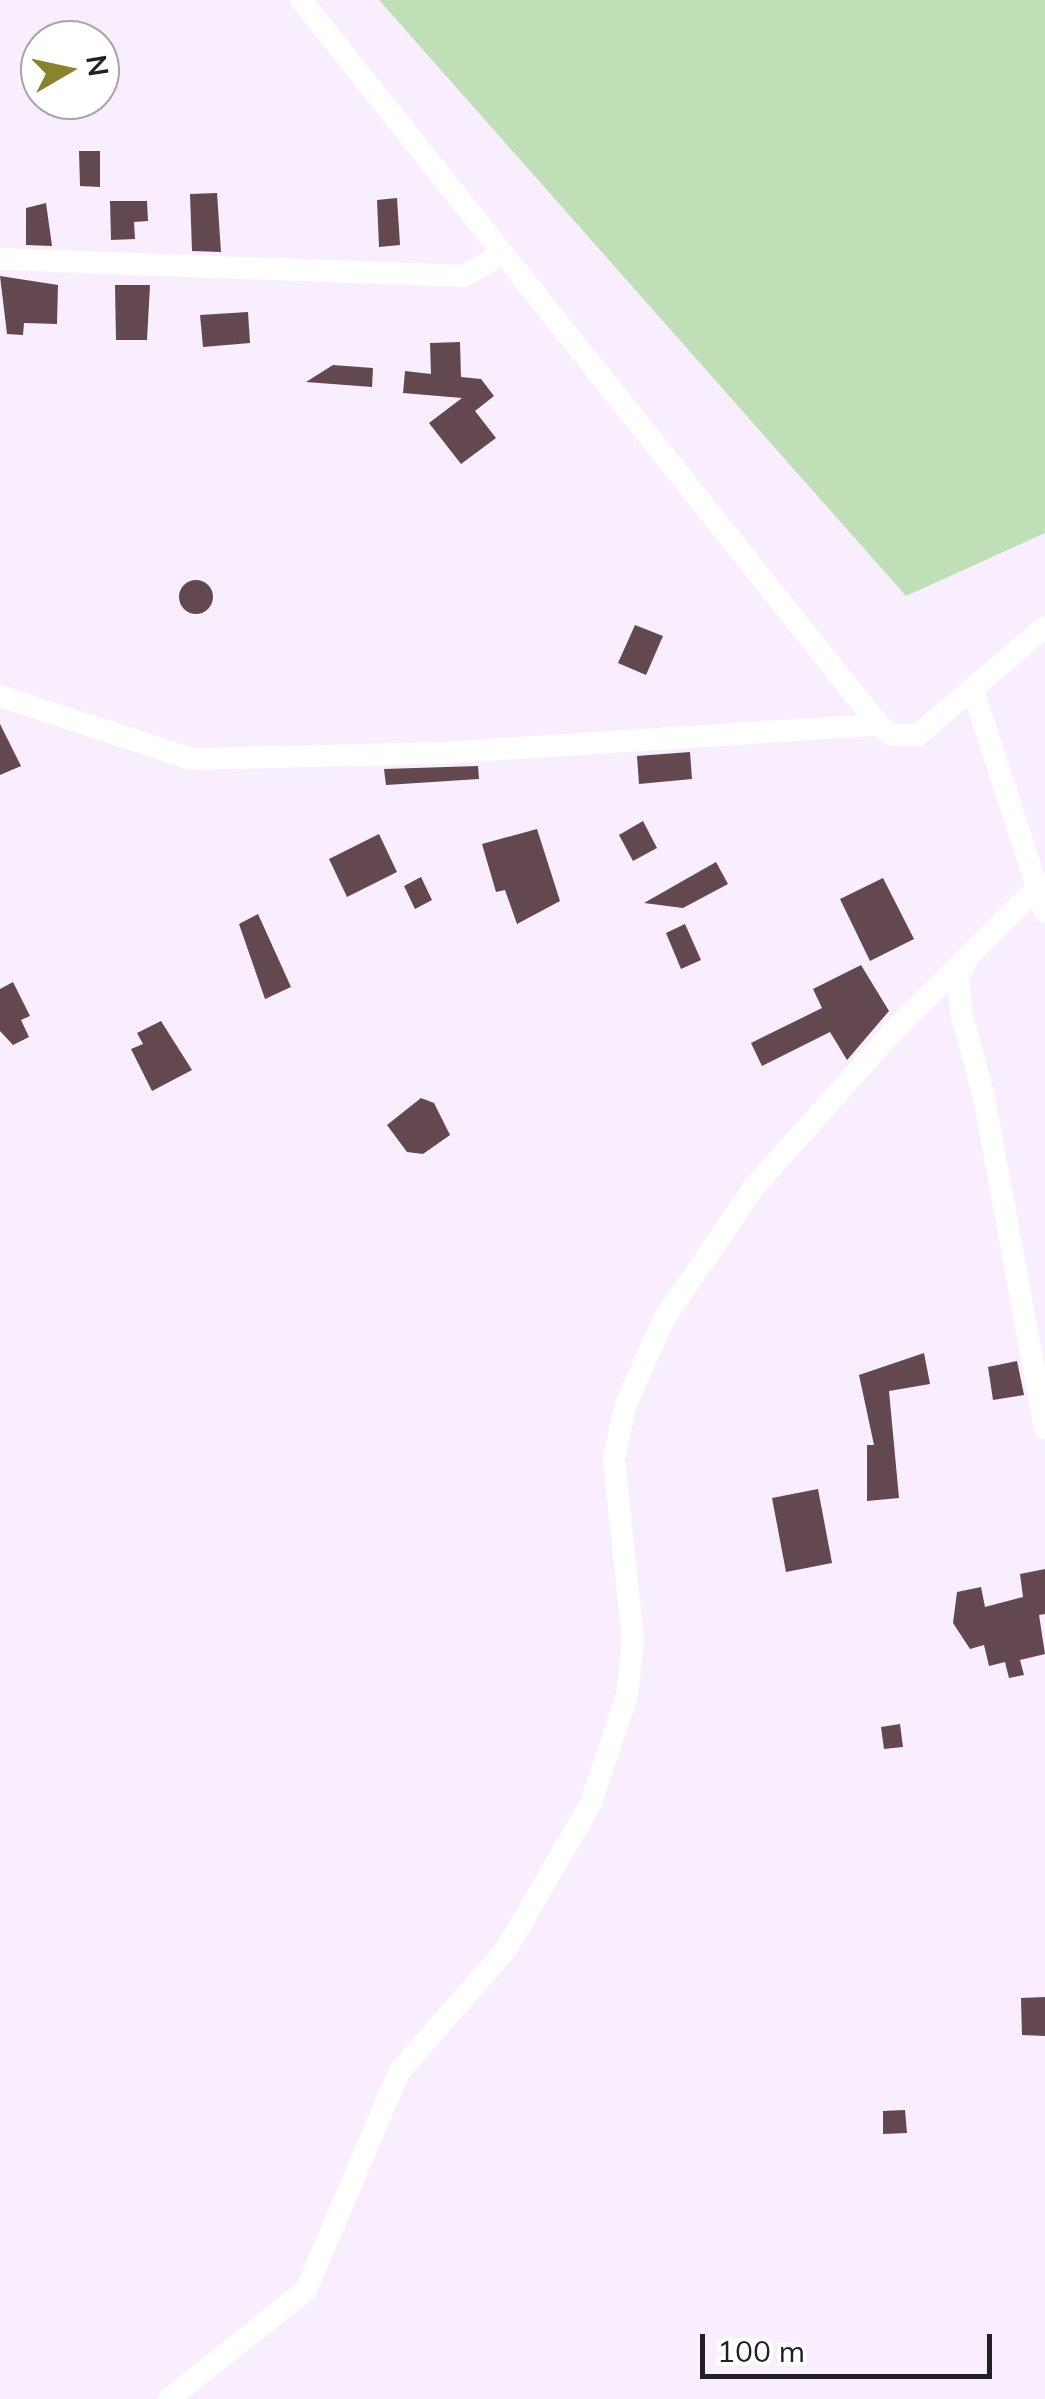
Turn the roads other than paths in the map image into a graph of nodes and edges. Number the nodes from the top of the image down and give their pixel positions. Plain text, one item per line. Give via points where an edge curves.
1 (301, 0) edge
2 (503, 253) junction
3 (0, 259) edge
4 (1045, 628) edge
5 (972, 690) junction
6 (0, 696) edge
7 (880, 725) junction
8 (1040, 902) edge
9 (969, 953) junction
10 (1045, 1428) edge
11 (170, 2399) edge

1 - 2 street
2 - 3 street via 464,276
2 - 7 street
4 - 5 street
5 - 7 street via 918,734 892,735
5 - 8 street
6 - 7 street via 192,759 441,753
8 - 9 street
9 - 10 street via 958,980 962,1016 978,1068
9 - 11 street via 754,1187 664,1319 626,1404 614,1458 633,1640 627,1695 590,1805 507,1948 399,2072 306,2290

